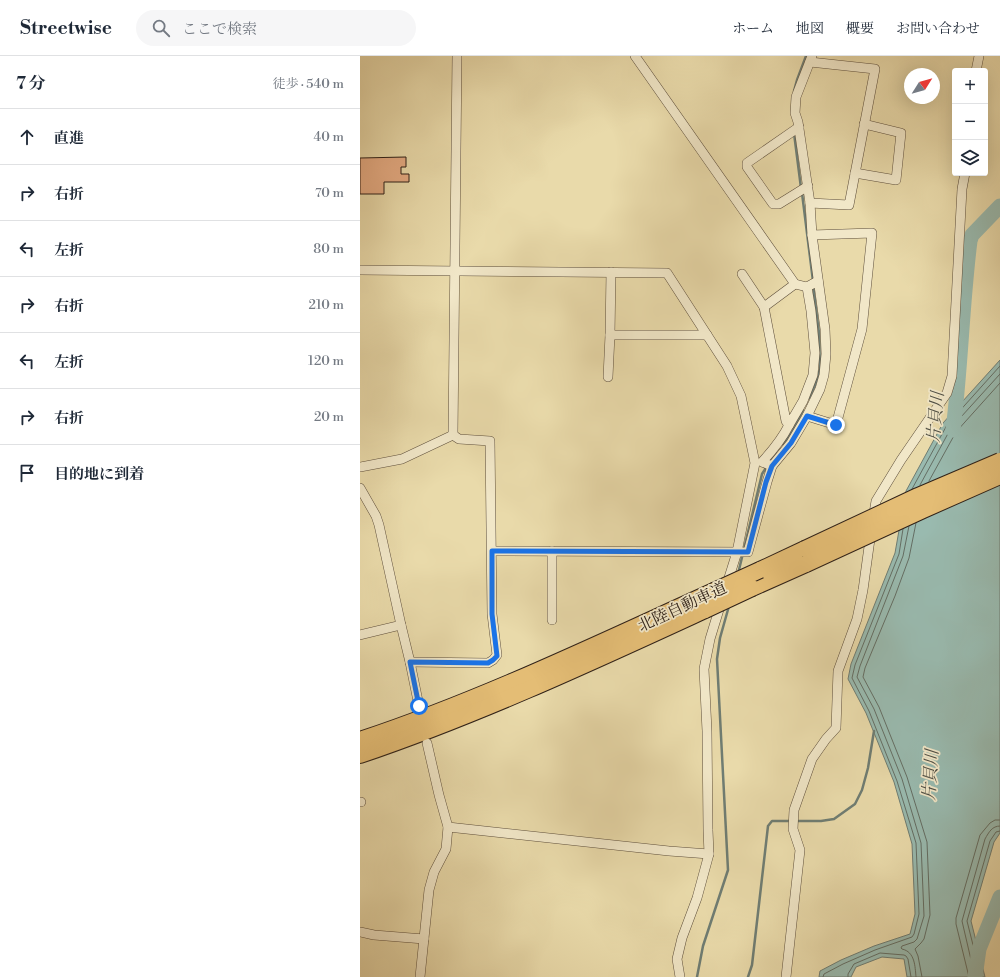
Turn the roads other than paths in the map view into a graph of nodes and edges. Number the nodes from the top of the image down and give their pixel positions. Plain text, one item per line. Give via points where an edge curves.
1 (457, 56) edge
2 (635, 56) edge
3 (979, 56) edge
4 (811, 59) edge
5 (977, 68) edge
6 (864, 124) junction
7 (799, 127) junction
8 (855, 174) junction
9 (964, 176) edge
10 (808, 186) junction
11 (810, 204) junction
12 (812, 235) junction
13 (360, 270) edge
14 (455, 270) junction
15 (612, 272) junction
16 (742, 274) dead end
17 (818, 281) junction
18 (795, 284) junction
19 (807, 287) junction
20 (764, 307) junction
21 (610, 335) junction
22 (707, 335) junction
23 (608, 377) dead end
24 (807, 416) junction
25 (789, 425) junction
26 (454, 435) junction
27 (1000, 461) edge
28 (759, 462) junction
29 (772, 466) junction
30 (360, 467) edge
31 (1000, 476) edge
32 (360, 488) edge
33 (492, 551) junction
34 (552, 551) junction
35 (737, 552) junction
36 (806, 556) junction
37 (552, 620) dead end
38 (400, 625) junction
39 (360, 635) edge
40 (410, 662) junction
41 (419, 706) dead end
42 (360, 740) edge
43 (427, 744) dead end
44 (360, 755) edge
45 (448, 827) junction
46 (709, 854) junction
47 (360, 932) edge
48 (424, 939) junction
49 (420, 977) edge
50 (680, 977) edge
51 (786, 977) edge

1 - 14 street
2 - 18 street
3 - 5 street
4 - 6 street via 875,69
4 - 7 street via 796,97 795,113
6 - 8 street
6 - 8 street via 901,133 896,180
7 - 10 street
7 - 10 street via 747,163 747,167 773,204 779,204
8 - 11 street via 850,205
9 - 51 street via 952,376 947,393 876,501 862,597 857,619 838,671 836,728 812,759 794,810 793,829 800,850
10 - 11 street
11 - 12 street
12 - 17 street
12 - 24 street via 872,233 862,329 836,425
13 - 14 street
14 - 15 street
14 - 26 street
15 - 21 street
15 - 22 street via 667,273
16 - 20 street
17 - 19 street
17 - 24 street via 826,354 820,389
18 - 19 street
18 - 20 street
19 - 25 street via 815,353 813,375 803,401
20 - 25 street via 786,421
21 - 22 street
21 - 23 street
22 - 28 street via 727,366 741,396
24 - 29 street via 791,443
25 - 28 street via 776,446
26 - 30 street via 402,459
26 - 33 street via 459,439 490,441
27 - 36 highway, 北陸自動車道, bridge via 918,496
28 - 29 street
28 - 35 street
29 - 35 street via 748,552
31 - 36 highway, 北陸自動車道, bridge via 923,510
32 - 38 street via 379,525
33 - 34 street
33 - 40 street via 492,614 497,656 488,663
34 - 35 street
34 - 37 street
35 - 46 street via 710,639 704,669
36 - 42 highway, 北陸自動車道, bridge via 760,570 514,681
36 - 44 highway, 北陸自動車道, bridge via 752,588 517,695
38 - 39 street
38 - 40 street
40 - 41 street
43 - 45 street
45 - 46 street
45 - 48 street via 446,849 434,872 429,890
46 - 50 street via 677,959
47 - 48 street
48 - 49 street

